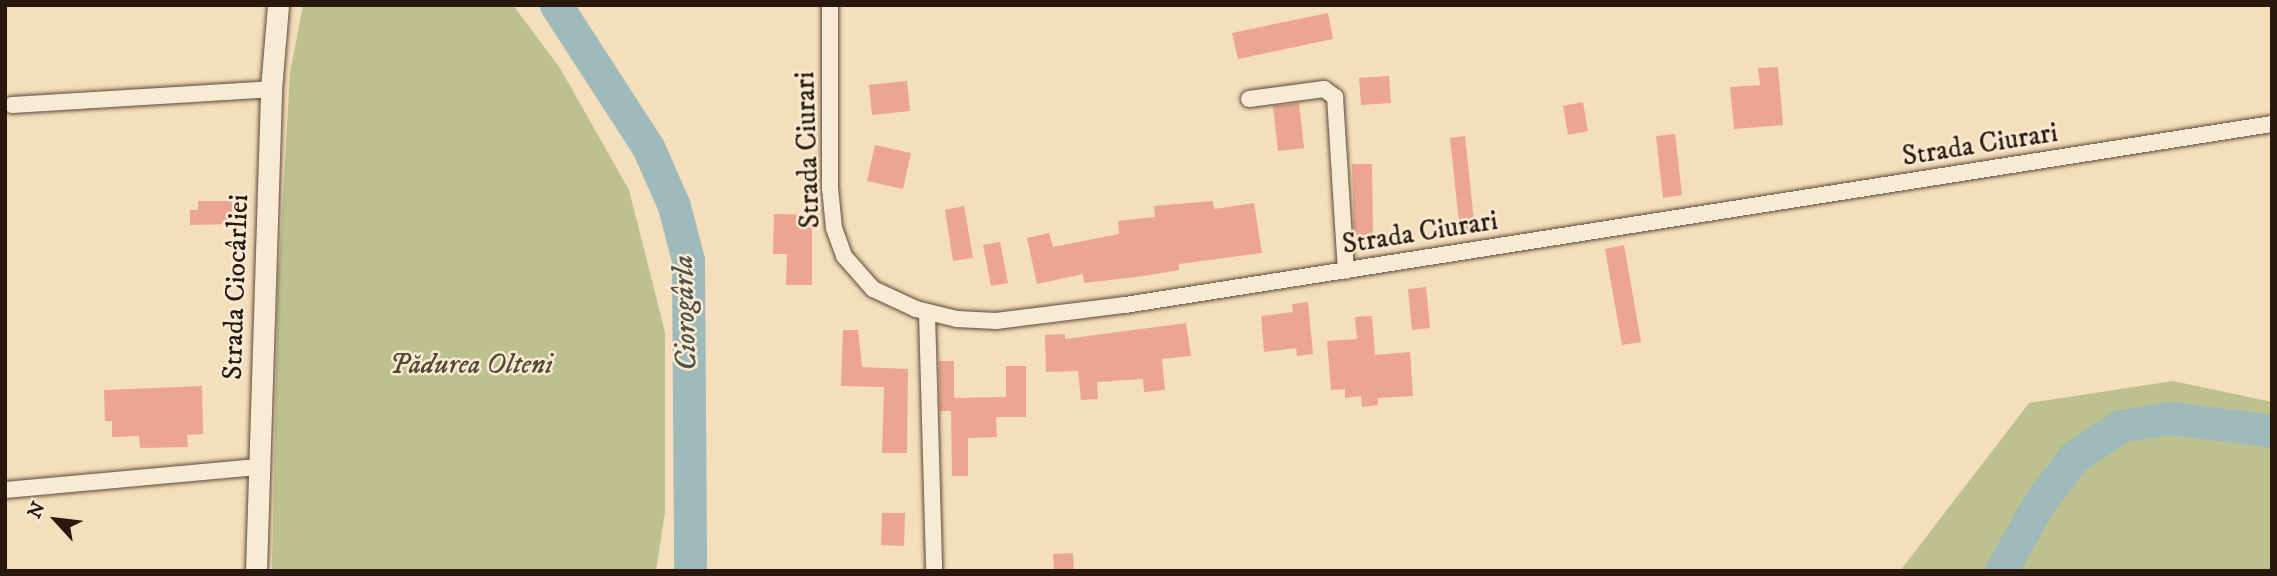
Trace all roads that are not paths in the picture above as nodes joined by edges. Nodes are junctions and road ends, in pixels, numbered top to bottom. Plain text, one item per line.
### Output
1 (278, 5) edge
2 (830, 5) edge
3 (271, 89) junction
4 (1249, 99) dead end
5 (12, 104) dead end
6 (2272, 124) edge
7 (1346, 271) junction
8 (928, 313) junction
9 (258, 467) junction
10 (5, 490) edge
11 (256, 571) edge
12 (934, 571) edge

1 - 3 street, Strada Ciocârliei
2 - 8 street, Strada Ciurari
3 - 5 street
3 - 9 street, Strada Ciocârliei
4 - 7 street
6 - 7 street, Strada Ciurari
7 - 8 street, Strada Ciurari
8 - 12 street
9 - 10 street
9 - 11 street, Strada Ciocârliei

